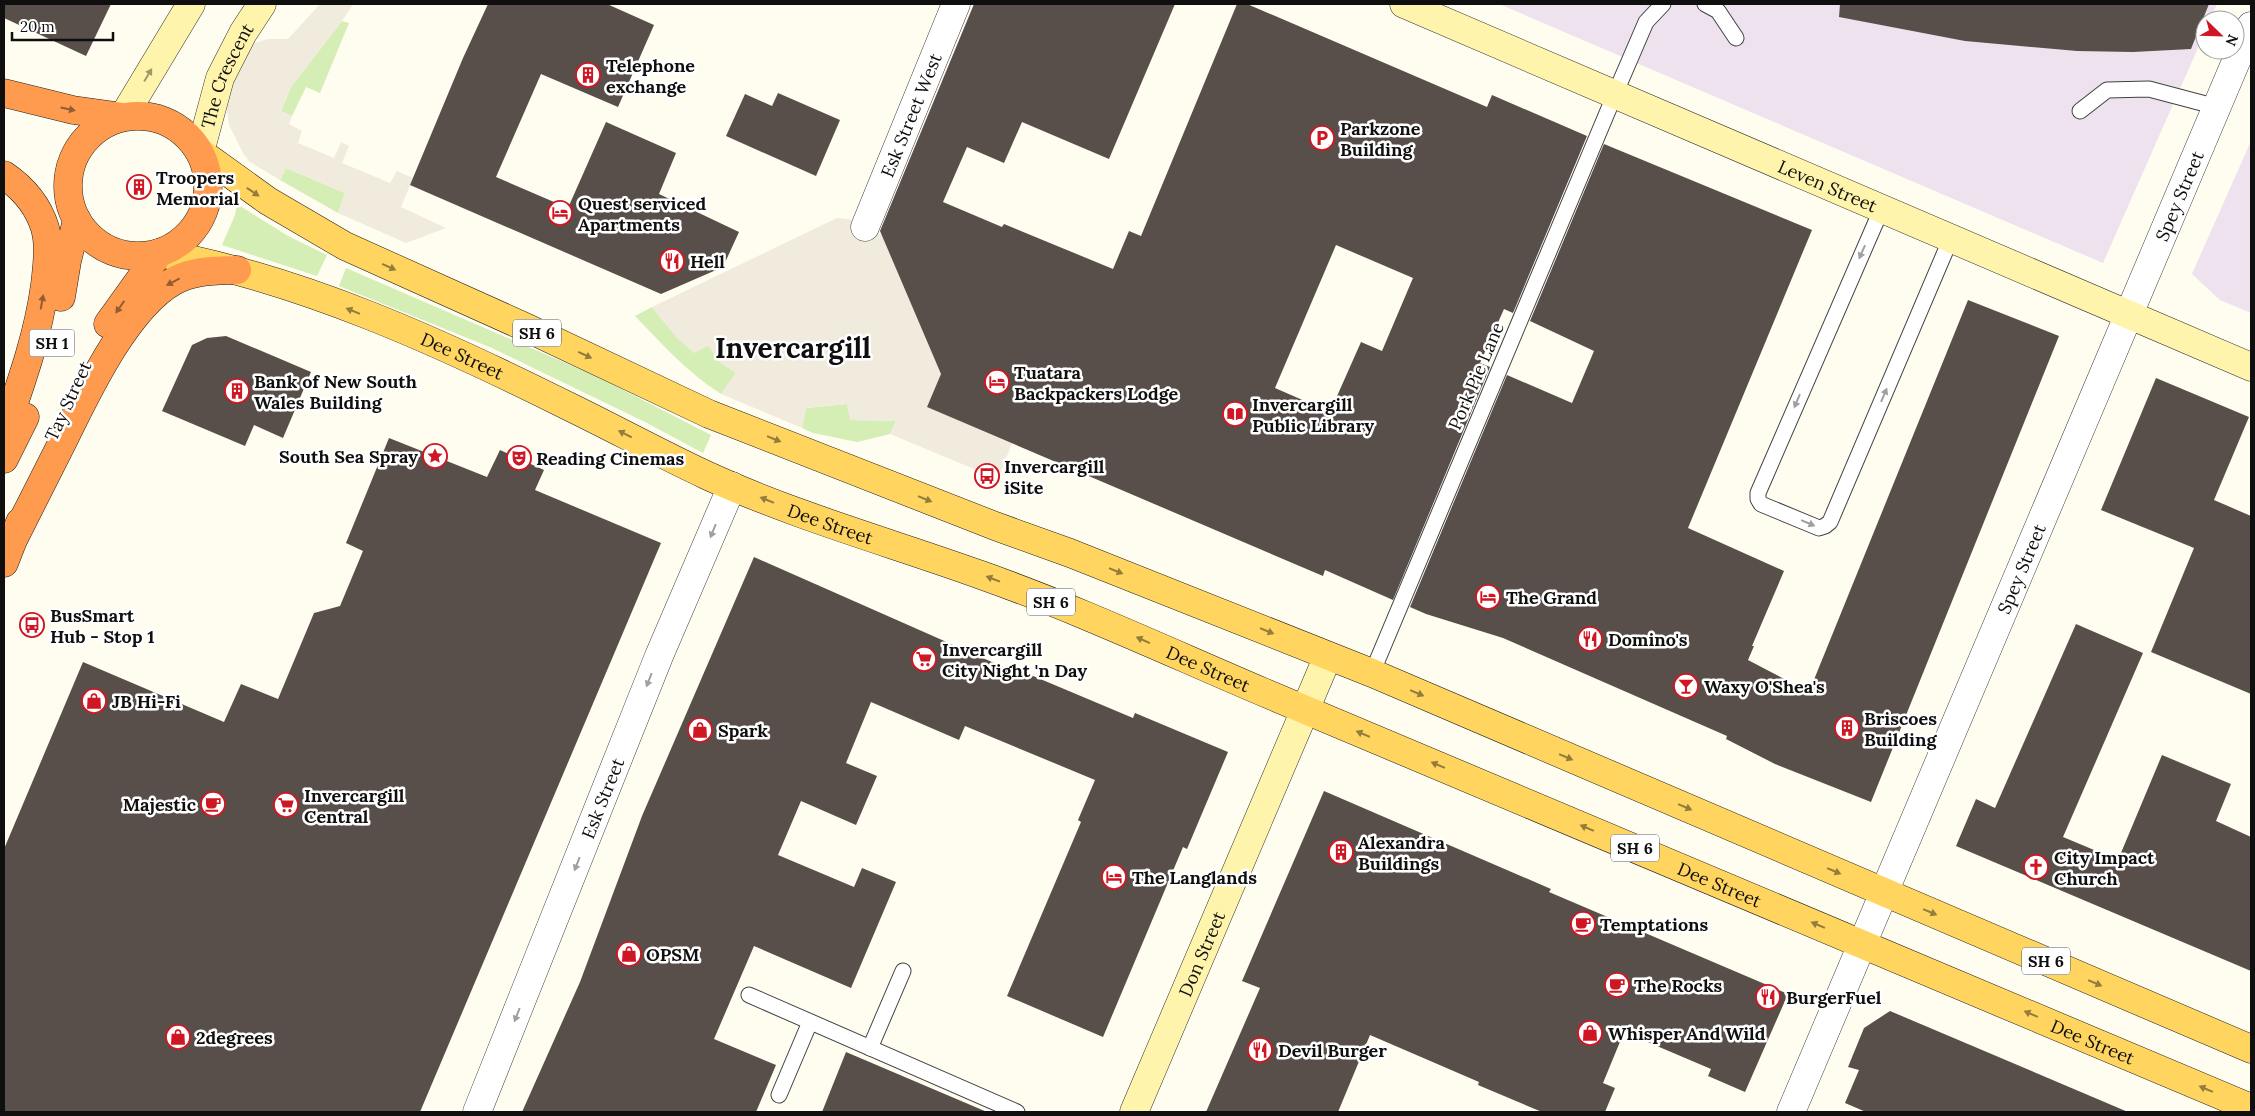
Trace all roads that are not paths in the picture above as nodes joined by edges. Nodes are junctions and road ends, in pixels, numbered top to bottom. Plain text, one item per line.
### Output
1 (191, 4) edge
2 (262, 4) edge
3 (956, 4) edge
4 (1404, 4) edge
5 (1663, 4) edge
6 (1705, 4) edge
7 (2251, 26) edge
8 (1736, 38) dead end
9 (4, 93) edge
10 (1614, 94) junction
11 (2217, 107) junction
12 (2080, 110) dead end
13 (123, 117) junction
14 (200, 152) junction
15 (4, 173) edge
16 (1882, 208) junction
17 (77, 220) junction
18 (865, 227) dead end
19 (1951, 238) junction
20 (159, 254) junction
21 (237, 270) junction
22 (2129, 314) junction
23 (2251, 367) edge
24 (4, 432) edge
25 (4, 459) edge
26 (732, 486) junction
27 (14, 538) junction
28 (4, 563) edge
29 (1328, 656) junction
30 (1372, 674) junction
31 (1306, 710) junction
32 (1885, 893) junction
33 (1863, 944) junction
34 (903, 972) dead end
35 (749, 995) dead end
36 (810, 1022) junction
37 (870, 1048) junction
38 (2251, 1049) edge
39 (779, 1095) dead end
40 (2251, 1108) edge
41 (477, 1112) edge
42 (1017, 1112) edge
43 (1134, 1112) edge
44 (1791, 1112) edge

13 -> 1 street
2 - 14 street, The Crescent
3 - 18 street, Esk Street West
4 - 10 street, Leven Street
5 - 10 lane, Pork Pie Lane
6 - 8 lane
7 - 11 street, Spey Street
9 -> 13 highway, SH 1
10 - 16 street, Leven Street
10 - 30 lane, Pork Pie Lane
11 - 12 lane
11 - 22 street, Spey Street
13 - 14 highway, SH 1
13 - 17 highway, SH 1
14 - 20 highway, SH 1
14 -> 29 main road, SH 6
15 - 17 highway, SH 1
24 -> 15 highway
16 - 19 street, Leven Street
16 -> 19 lane
17 - 20 highway, SH 1
17 - 25 highway, Tay Street / SH 1
19 - 22 street, Leven Street
20 - 21 main road, Dee Street / SH 6
20 -> 27 highway, Tay Street / SH 1
26 -> 21 main road, Dee Street / SH 6
21 -> 27 highway
22 - 23 street, Leven Street
22 - 32 street, Spey Street
31 -> 26 main road, Dee Street / SH 6
26 -> 41 street, Esk Street
27 - 28 highway, Tay Street / SH 1
29 - 30 main road, SH 6
29 - 31 street, Don Street
30 -> 32 main road, SH 6
33 -> 31 main road, Dee Street / SH 6
31 - 43 street, Don Street
32 - 33 street, Spey Street
32 -> 38 main road, SH 6
40 -> 33 main road, Dee Street / SH 6
33 - 44 street, Spey Street
34 - 37 lane
35 - 36 lane
36 - 37 lane
36 - 39 lane
37 - 42 lane

